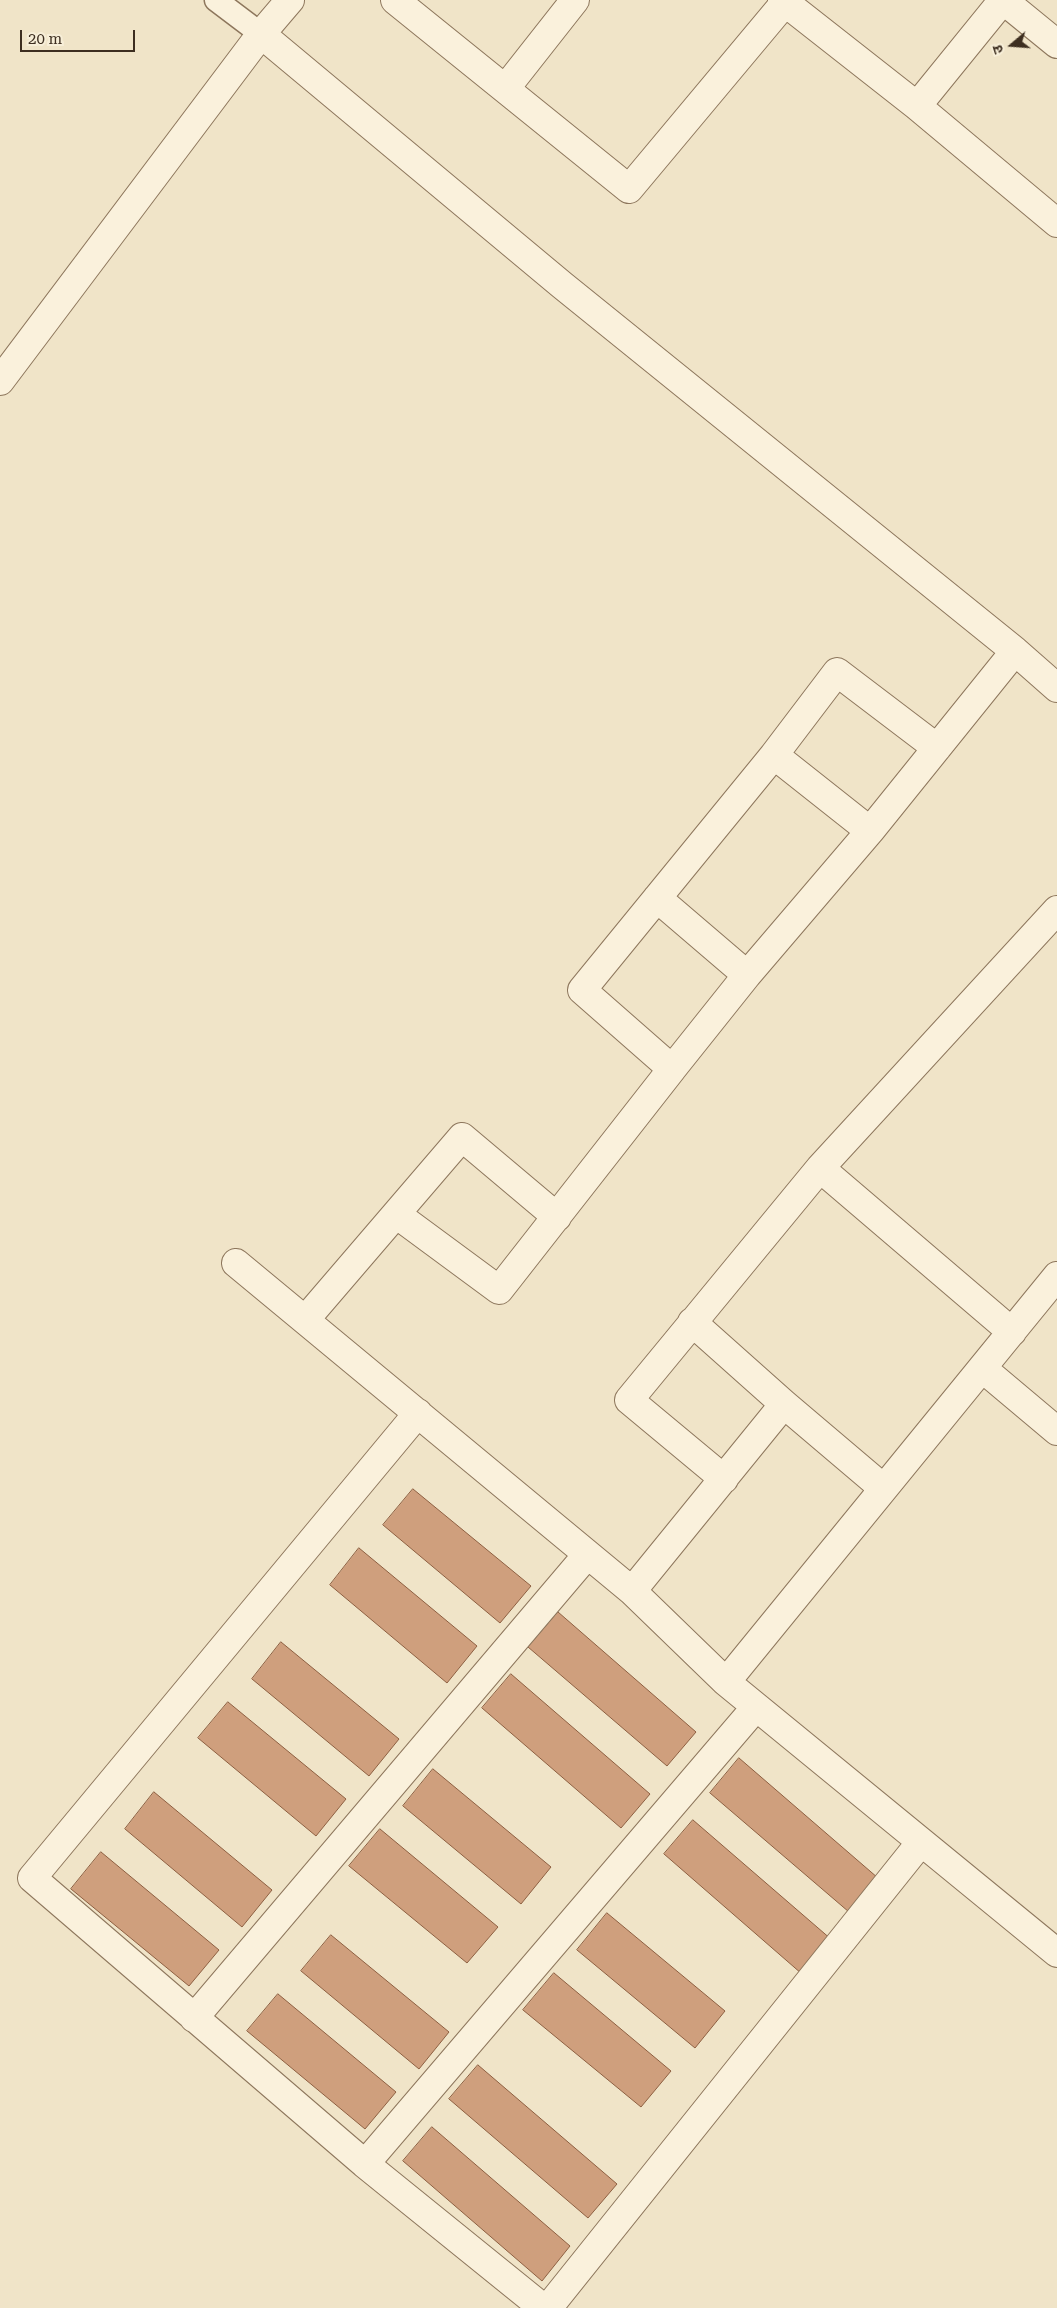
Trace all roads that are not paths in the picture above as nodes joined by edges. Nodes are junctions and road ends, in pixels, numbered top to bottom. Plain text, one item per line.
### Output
1 (216, 0) edge
2 (290, 0) edge
3 (394, 0) edge
4 (575, 0) edge
5 (1003, 0) edge
6 (785, 1) edge
7 (261, 34) junction
8 (1057, 44) edge
9 (505, 89) junction
10 (917, 106) junction
11 (1057, 223) edge
12 (0, 381) edge
13 (1015, 651) junction
14 (1057, 688) edge
15 (937, 748) junction
16 (774, 755) junction
17 (870, 831) junction
18 (657, 898) junction
19 (1057, 910) edge
20 (747, 975) junction
21 (672, 1070) junction
22 (820, 1168) junction
23 (396, 1214) junction
24 (557, 1217) junction
25 (236, 1263) dead end
26 (1057, 1276) edge
27 (305, 1320) junction
28 (692, 1322) junction
29 (1012, 1332) junction
30 (982, 1368) junction
31 (784, 1404) junction
32 (418, 1413) junction
33 (1057, 1431) edge
34 (724, 1478) junction
35 (883, 1488) junction
36 (587, 1555) junction
37 (632, 1592) junction
38 (726, 1682) junction
39 (756, 1707) junction
40 (921, 1842) junction
41 (1057, 1953) edge
42 (194, 2018) junction
43 (365, 2164) junction
44 (543, 2308) edge
45 (548, 2308) edge

1 - 7 lane
2 - 7 street
3 - 9 street
4 - 9 street
5 - 8 street
5 - 10 street
6 - 9 street
6 - 10 street
7 - 12 street
7 - 13 street
10 - 11 street
13 - 14 street
13 - 15 street
15 - 16 street
15 - 17 street
16 - 17 street
16 - 18 street
17 - 20 street
18 - 20 street
18 - 21 street
19 - 22 street
20 - 21 street
21 - 24 street
22 - 28 street
22 - 29 street
23 - 24 street
23 - 24 street
23 - 27 street
25 - 27 street
26 - 29 street
27 - 32 street
28 - 31 street
28 - 34 street
29 - 30 street
30 - 33 street
30 - 35 street
31 - 34 street
31 - 35 street
32 - 36 street
32 - 42 street
34 - 37 street
35 - 38 street
36 - 37 street
36 - 42 street
37 - 38 street
38 - 39 street
39 - 40 street
39 - 43 street
40 - 41 street
40 - 45 street
42 - 43 street
43 - 44 street

